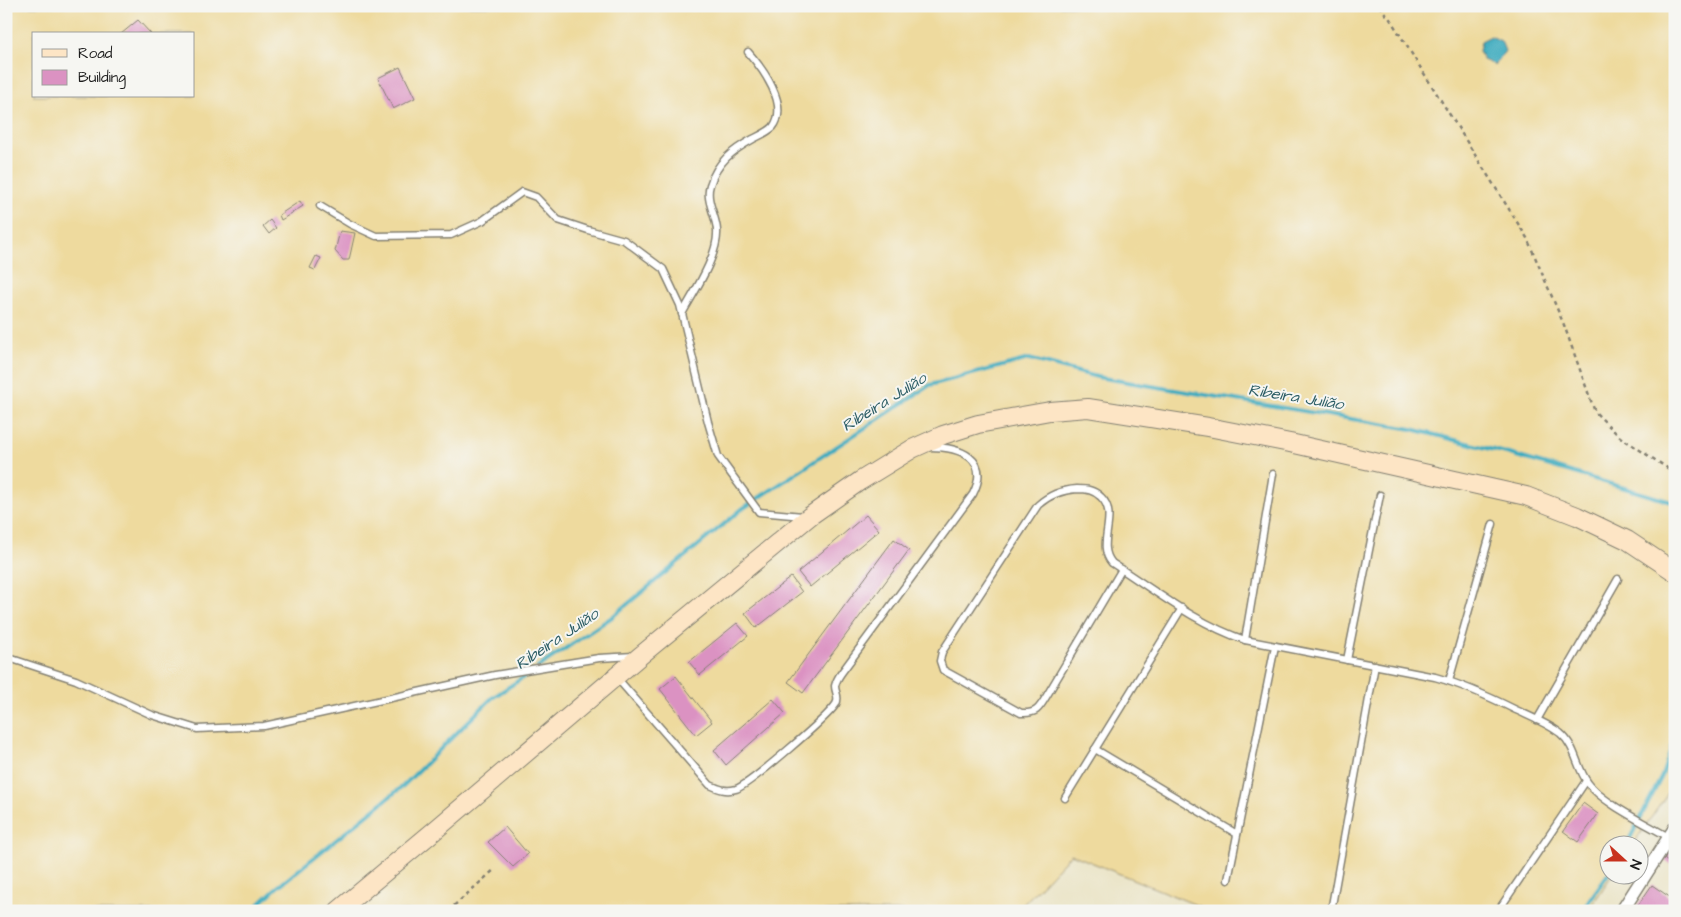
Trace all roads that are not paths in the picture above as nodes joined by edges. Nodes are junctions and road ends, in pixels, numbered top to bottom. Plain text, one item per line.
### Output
1 (748, 52) dead end
2 (320, 206) dead end
3 (682, 314) junction
4 (912, 449) junction
5 (1273, 474) dead end
6 (1380, 495) dead end
7 (810, 516) junction
8 (1493, 524) dead end
9 (1122, 569) junction
10 (1675, 572) edge
11 (1618, 579) dead end
12 (1182, 608) junction
13 (1245, 640) junction
14 (1275, 646) junction
15 (6, 656) edge
16 (640, 656) junction
17 (1347, 660) junction
18 (1375, 665) junction
19 (616, 677) junction
20 (1449, 681) junction
21 (1536, 720) junction
22 (1095, 749) junction
23 (1586, 781) junction
24 (1065, 798) dead end
25 (1237, 834) junction
26 (1673, 836) edge
27 (1228, 880) dead end
28 (338, 911) edge
29 (1331, 911) edge
30 (1498, 911) edge
31 (1622, 911) edge

1 - 3 lane
2 - 3 lane
3 - 7 lane
4 - 7 main road
4 - 10 main road
4 - 19 lane
5 - 13 lane
6 - 17 lane
7 - 16 main road
8 - 20 lane
9 - 9 lane
9 - 12 lane
11 - 21 lane
12 - 13 lane
12 - 22 lane
13 - 14 lane
14 - 17 lane
14 - 25 lane
15 - 16 lane
16 - 19 main road
17 - 18 lane
18 - 20 lane
18 - 29 lane
19 - 28 main road
20 - 21 lane
21 - 23 lane
22 - 24 lane
22 - 25 lane
23 - 26 lane
23 - 30 lane
25 - 27 lane
26 - 31 street

